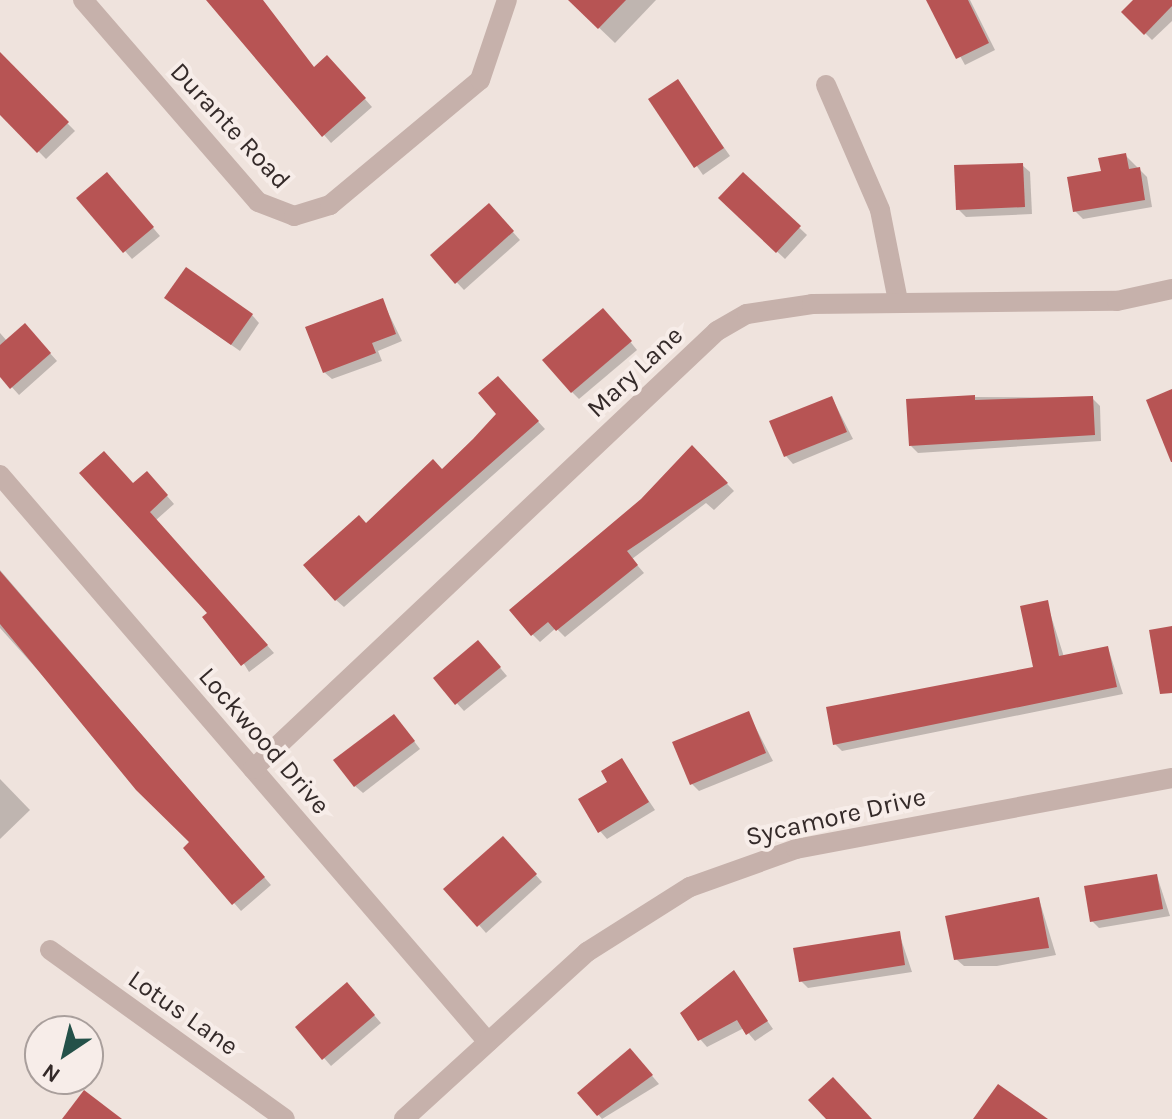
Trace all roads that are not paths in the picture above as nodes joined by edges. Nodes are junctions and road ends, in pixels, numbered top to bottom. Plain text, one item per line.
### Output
1 (83, 0) edge
2 (507, 0) edge
3 (826, 85) dead end
4 (1172, 289) edge
5 (898, 301) junction
6 (0, 475) edge
7 (253, 769) junction
8 (1172, 778) edge
9 (50, 950) dead end
10 (488, 1042) junction
11 (285, 1119) edge
12 (404, 1119) edge

1 - 2 street, Durante Road
3 - 5 street
4 - 5 street, Mary Lane
5 - 7 street, Mary Lane
6 - 7 street, Lockwood Drive
7 - 10 street, Lockwood Drive
8 - 10 street, Sycamore Drive
9 - 11 street, Lotus Lane
10 - 12 street, Sycamore Drive

